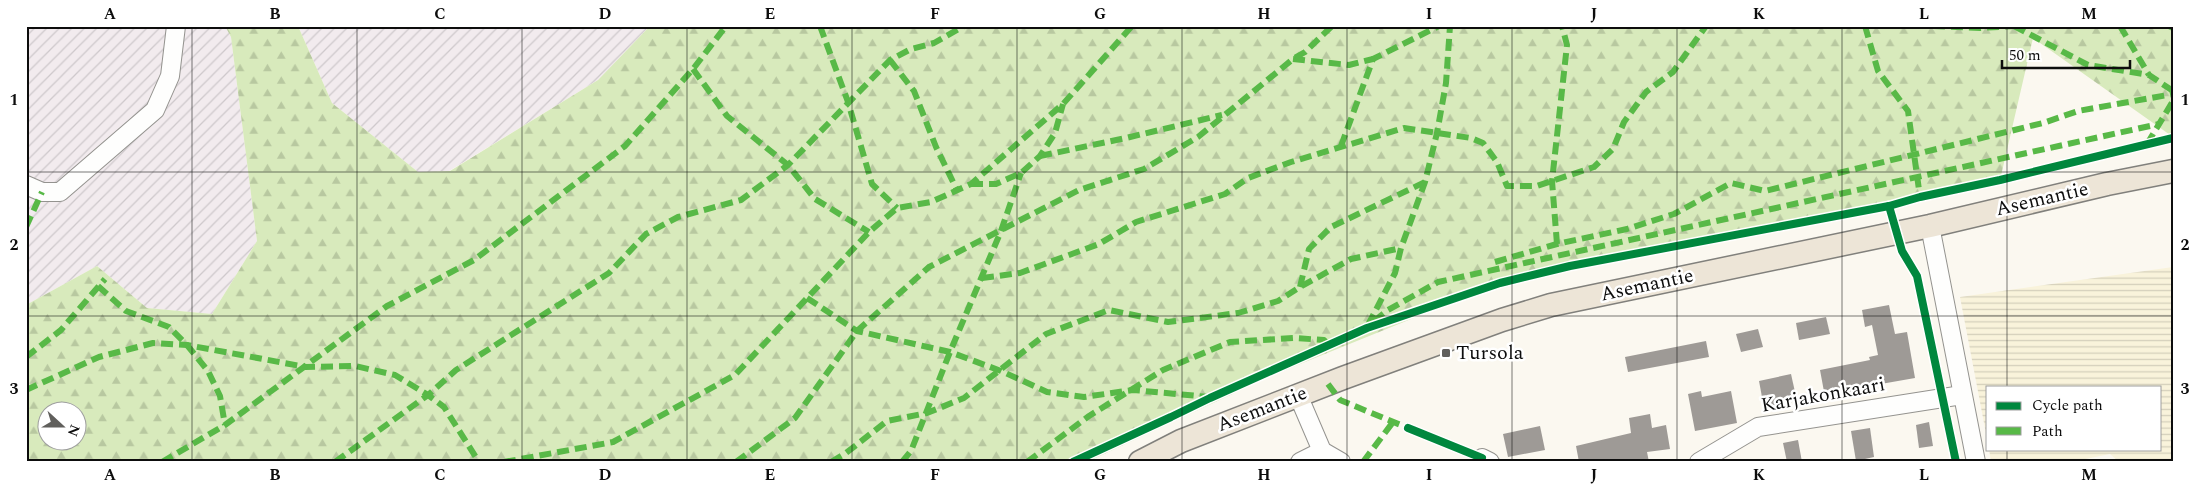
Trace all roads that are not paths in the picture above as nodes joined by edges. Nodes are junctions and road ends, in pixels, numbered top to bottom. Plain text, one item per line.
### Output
1 (176, 26) edge
2 (2173, 171) edge
3 (26, 185) edge
4 (1930, 226) junction
5 (1298, 395) junction
6 (1962, 395) junction
7 (1322, 451) junction
8 (1149, 460) edge
9 (1300, 462) edge
10 (1341, 462) edge
11 (1699, 462) edge
12 (1976, 462) edge

1 - 3 street
2 - 4 main road, Asemantie
4 - 5 main road, Asemantie
4 - 6 street
5 - 7 street
5 - 8 main road, Asemantie
6 - 11 street, Karjakonkaari
6 - 12 street
7 - 9 street
7 - 10 street

